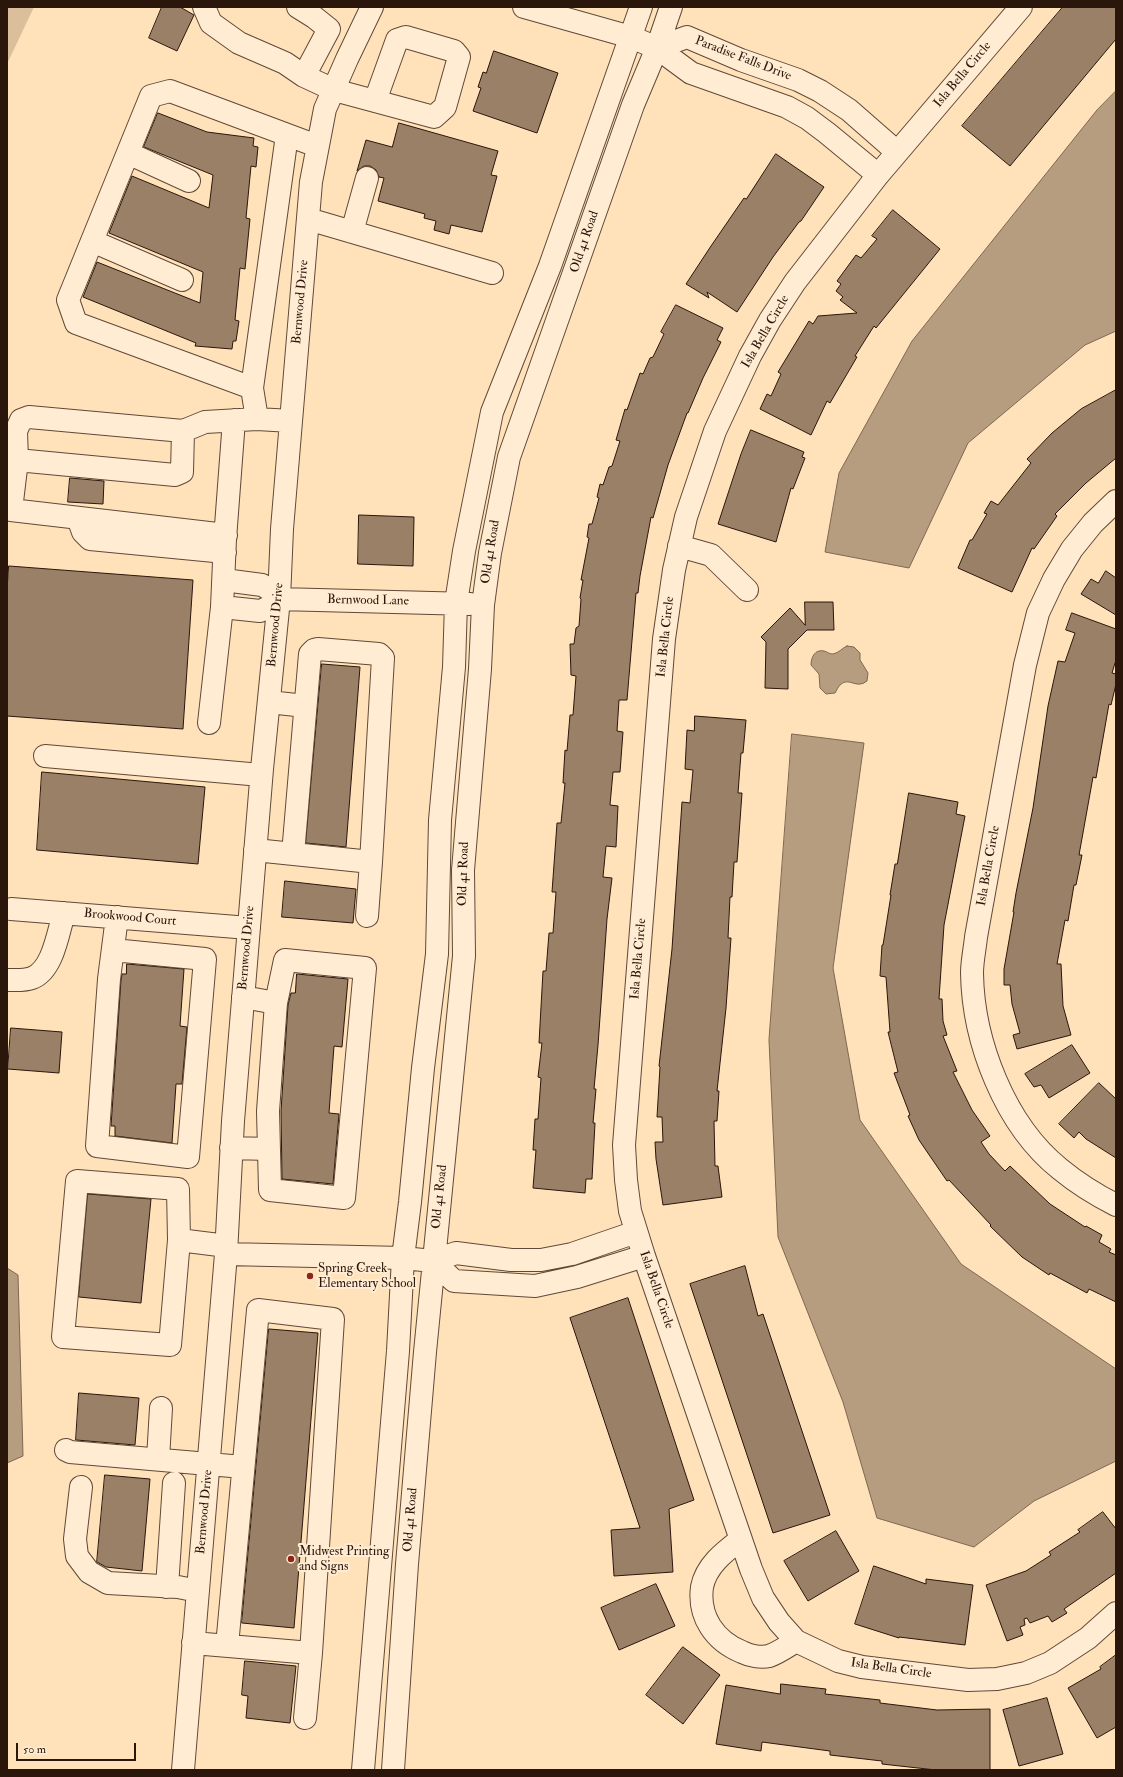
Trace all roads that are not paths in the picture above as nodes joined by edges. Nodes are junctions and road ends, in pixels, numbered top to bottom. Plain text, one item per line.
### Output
1 (204, 7) edge
2 (298, 7) edge
3 (372, 7) edge
4 (524, 7) edge
5 (641, 7) edge
6 (671, 7) edge
7 (1021, 7) edge
8 (631, 37) junction
9 (657, 48) junction
10 (304, 76) junction
11 (798, 80) junction
12 (334, 90) junction
13 (375, 101) dead end
14 (787, 107) junction
15 (287, 135) junction
16 (317, 146) junction
17 (898, 152) junction
18 (128, 153) junction
19 (878, 175) junction
20 (367, 178) dead end
21 (189, 181) dead end
22 (308, 219) junction
23 (352, 232) junction
24 (92, 242) junction
25 (492, 273) dead end
26 (182, 280) dead end
27 (252, 388) junction
28 (257, 419) junction
29 (234, 420) junction
30 (291, 421) junction
31 (183, 431) junction
32 (17, 460) junction
33 (1116, 501) edge
34 (225, 543) junction
35 (679, 546) junction
36 (224, 580) junction
37 (747, 590) dead end
38 (279, 599) junction
39 (456, 603) junction
40 (483, 605) junction
41 (222, 607) junction
42 (269, 702) junction
43 (305, 706) junction
44 (209, 723) dead end
45 (45, 756) dead end
46 (261, 775) junction
47 (255, 850) junction
48 (293, 854) junction
49 (371, 862) junction
50 (8, 907) edge
51 (64, 913) junction
52 (367, 916) dead end
53 (117, 917) junction
54 (248, 928) junction
55 (113, 950) junction
56 (7, 980) edge
57 (243, 997) junction
58 (276, 1003) junction
59 (231, 1148) junction
60 (269, 1149) junction
61 (1116, 1205) edge
62 (636, 1232) junction
63 (179, 1240) junction
64 (227, 1250) junction
65 (572, 1254) junction
66 (644, 1256) junction
67 (403, 1258) junction
68 (433, 1261) junction
69 (577, 1277) junction
70 (161, 1408) dead end
71 (66, 1450) dead end
72 (158, 1459) junction
73 (209, 1463) junction
74 (243, 1467) junction
75 (174, 1483) dead end
76 (81, 1487) dead end
77 (740, 1540) junction
78 (167, 1586) junction
79 (198, 1591) junction
80 (1116, 1613) edge
81 (796, 1641) junction
82 (194, 1643) junction
83 (227, 1646) junction
84 (311, 1653) junction
85 (305, 1718) dead end
86 (183, 1770) edge
87 (363, 1770) edge
88 (393, 1770) edge

1 - 10 street
2 - 10 street
3 - 12 street, Bernwood Drive
4 - 8 street
5 - 8 street, Old 41 Road
6 - 9 street, Old 41 Road
7 - 17 street, Isla Bella Circle
8 - 9 street
8 - 39 street, Old 41 Road
9 - 11 street, Paradise Falls Drive
9 - 14 street
9 - 40 street, Old 41 Road
10 - 12 street
11 - 14 street
11 - 17 street, Paradise Falls Drive
12 - 13 street
12 - 16 street, Bernwood Drive
14 - 19 street
15 - 16 street
15 - 18 street
15 - 27 street
16 - 22 street, Bernwood Drive
17 - 19 street, Isla Bella Circle
18 - 21 street
18 - 24 street
19 - 35 street, Isla Bella Circle
20 - 23 street
22 - 23 street
22 - 30 street, Bernwood Drive
23 - 25 street
24 - 26 street
24 - 27 street
27 - 28 street
28 - 29 street
28 - 30 street
29 - 31 street
29 - 34 street
30 - 38 street, Bernwood Drive
31 - 32 street
31 - 32 street
32 - 34 street
33 - 61 street, Isla Bella Circle
34 - 36 street
35 - 37 street
35 - 62 street, Isla Bella Circle
36 - 38 street
36 - 41 street
38 - 39 street, Bernwood Lane
38 - 41 street
38 - 42 street, Bernwood Drive
39 - 40 street, Bernwood Lane
39 - 67 street, Old 41 Road
40 - 68 street, Old 41 Road
41 - 44 street
42 - 43 street
42 - 46 street, Bernwood Drive
43 - 48 street
43 - 49 street
45 - 46 street
46 - 47 street, Bernwood Drive
47 - 48 street
47 - 54 street, Bernwood Drive
48 - 49 street
49 - 52 street
50 - 51 street, Brookwood Court
51 - 53 street, Brookwood Court
51 - 56 street
53 - 54 street, Brookwood Court
53 - 55 street
54 - 57 street, Bernwood Drive
55 - 55 street
57 - 58 street
57 - 59 street, Bernwood Drive
58 - 60 street
58 - 60 street
59 - 60 street
59 - 64 street, Bernwood Drive
62 - 65 street
62 - 66 street, Isla Bella Circle
63 - 63 street
63 - 64 street
64 - 67 street
64 - 73 street, Bernwood Drive
65 - 68 street
65 - 69 street
66 - 69 street
66 - 77 street, Isla Bella Circle
67 - 68 street
67 - 87 street, Old 41 Road
68 - 69 street
68 - 88 street, Old 41 Road
70 - 72 street
71 - 72 street
72 - 73 street
73 - 74 street
73 - 79 street, Bernwood Drive
74 - 83 street
74 - 84 street
75 - 78 street
76 - 78 street
77 - 81 street, Isla Bella Circle
77 - 81 street
78 - 79 street
79 - 82 street, Bernwood Drive
80 - 81 street, Isla Bella Circle
82 - 83 street
82 - 86 street, Bernwood Drive
83 - 84 street
84 - 85 street

